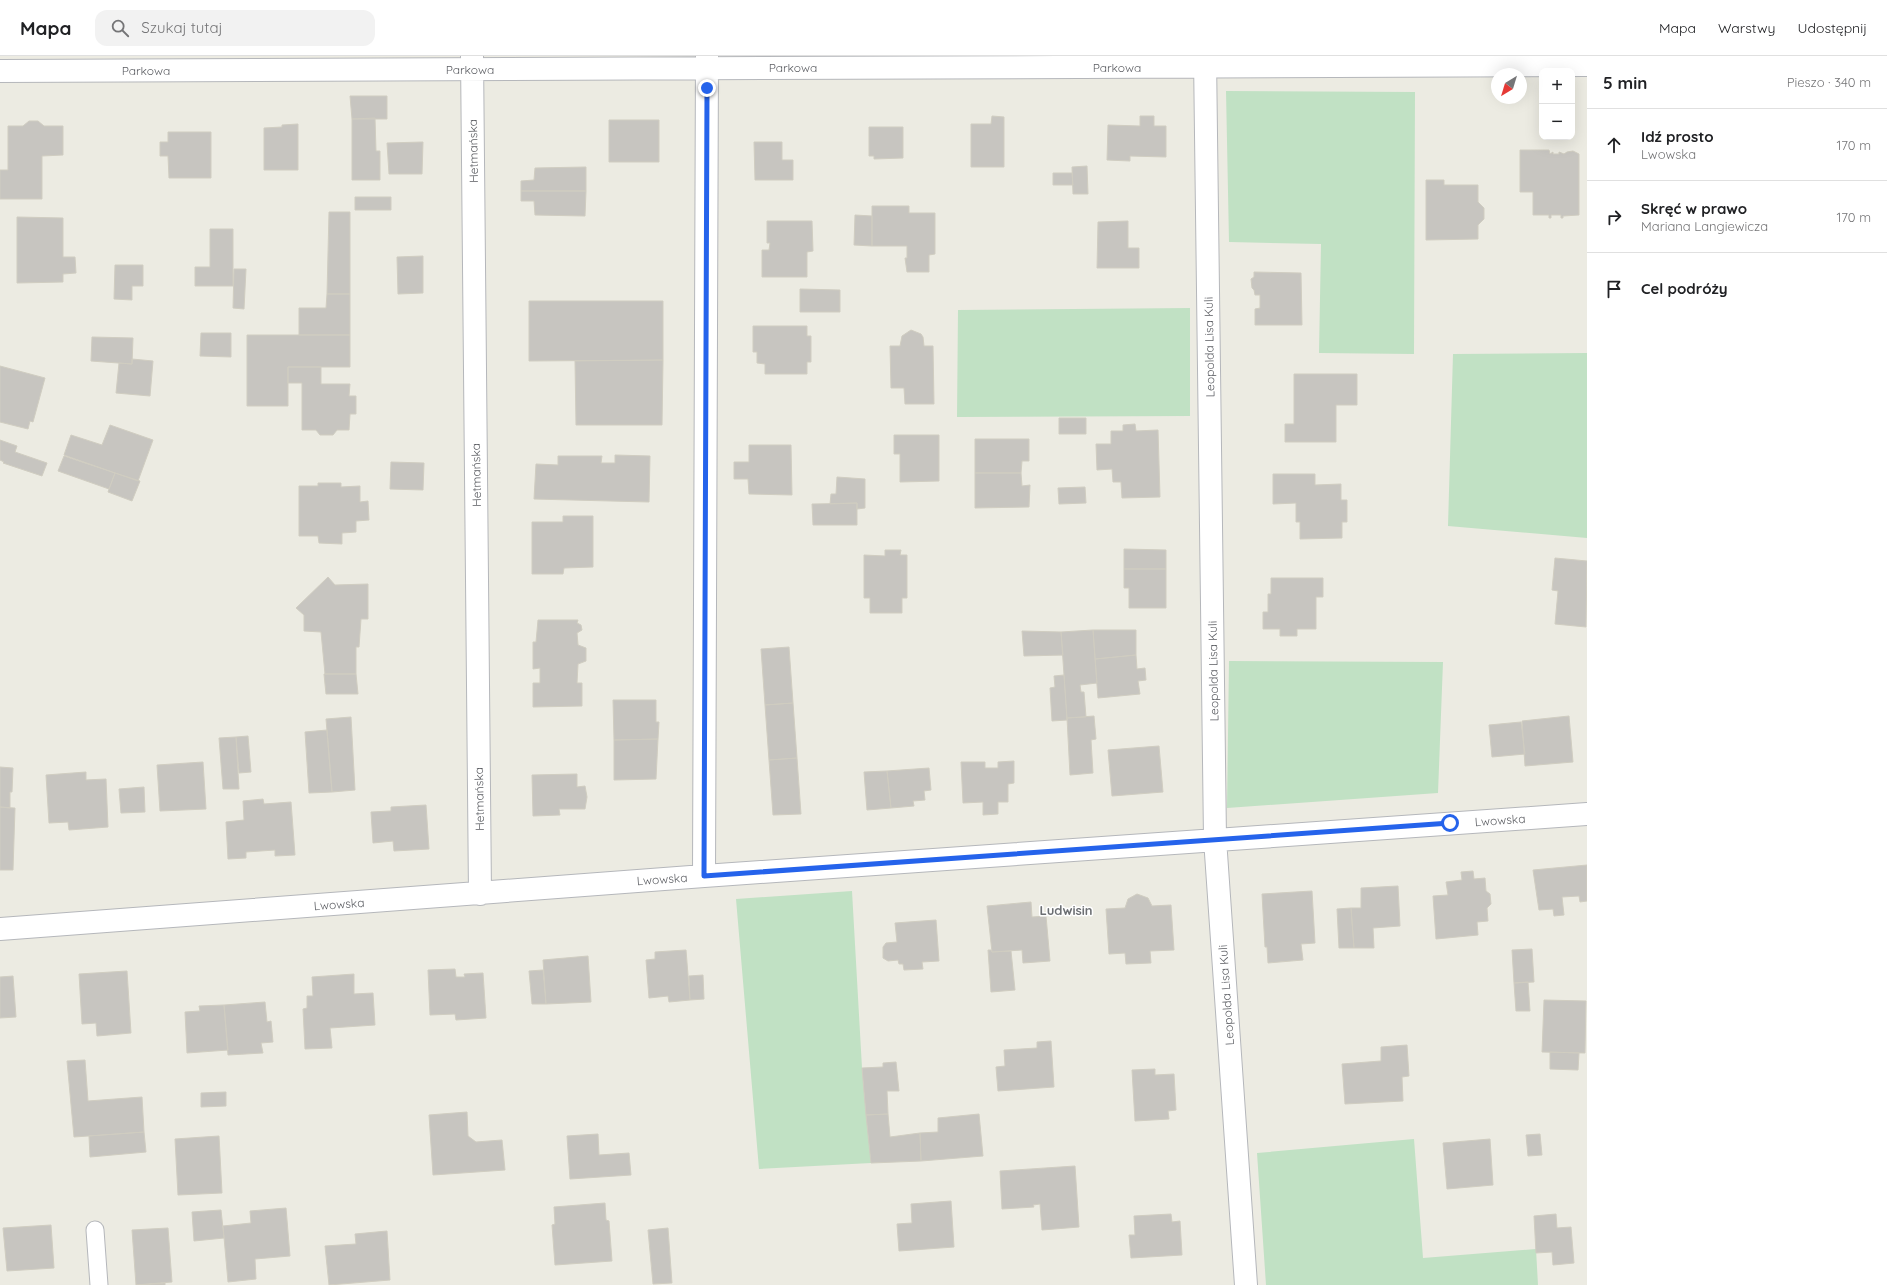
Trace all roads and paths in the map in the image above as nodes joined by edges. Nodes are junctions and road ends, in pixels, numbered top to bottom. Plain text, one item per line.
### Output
1 (1205, 61) edge
2 (707, 62) edge
3 (472, 63) edge
4 (1587, 65) edge
5 (0, 71) edge
6 (1587, 814) edge
7 (1215, 839) junction
8 (704, 876) junction
9 (480, 894) junction
10 (0, 929) edge
11 (95, 1230) dead end
12 (99, 1285) edge
13 (1246, 1285) edge

1 - 2 street, Parkowa
1 - 4 street, Parkowa
1 - 7 street, Leopolda Lisa Kuli
2 - 3 street, Parkowa
2 - 8 street
3 - 5 street, Parkowa
3 - 9 street, Hetmańska
6 - 7 street, Lwowska
7 - 8 street, Lwowska
7 - 13 street, Leopolda Lisa Kuli
8 - 9 street, Lwowska
9 - 10 street, Lwowska
11 - 12 lane

